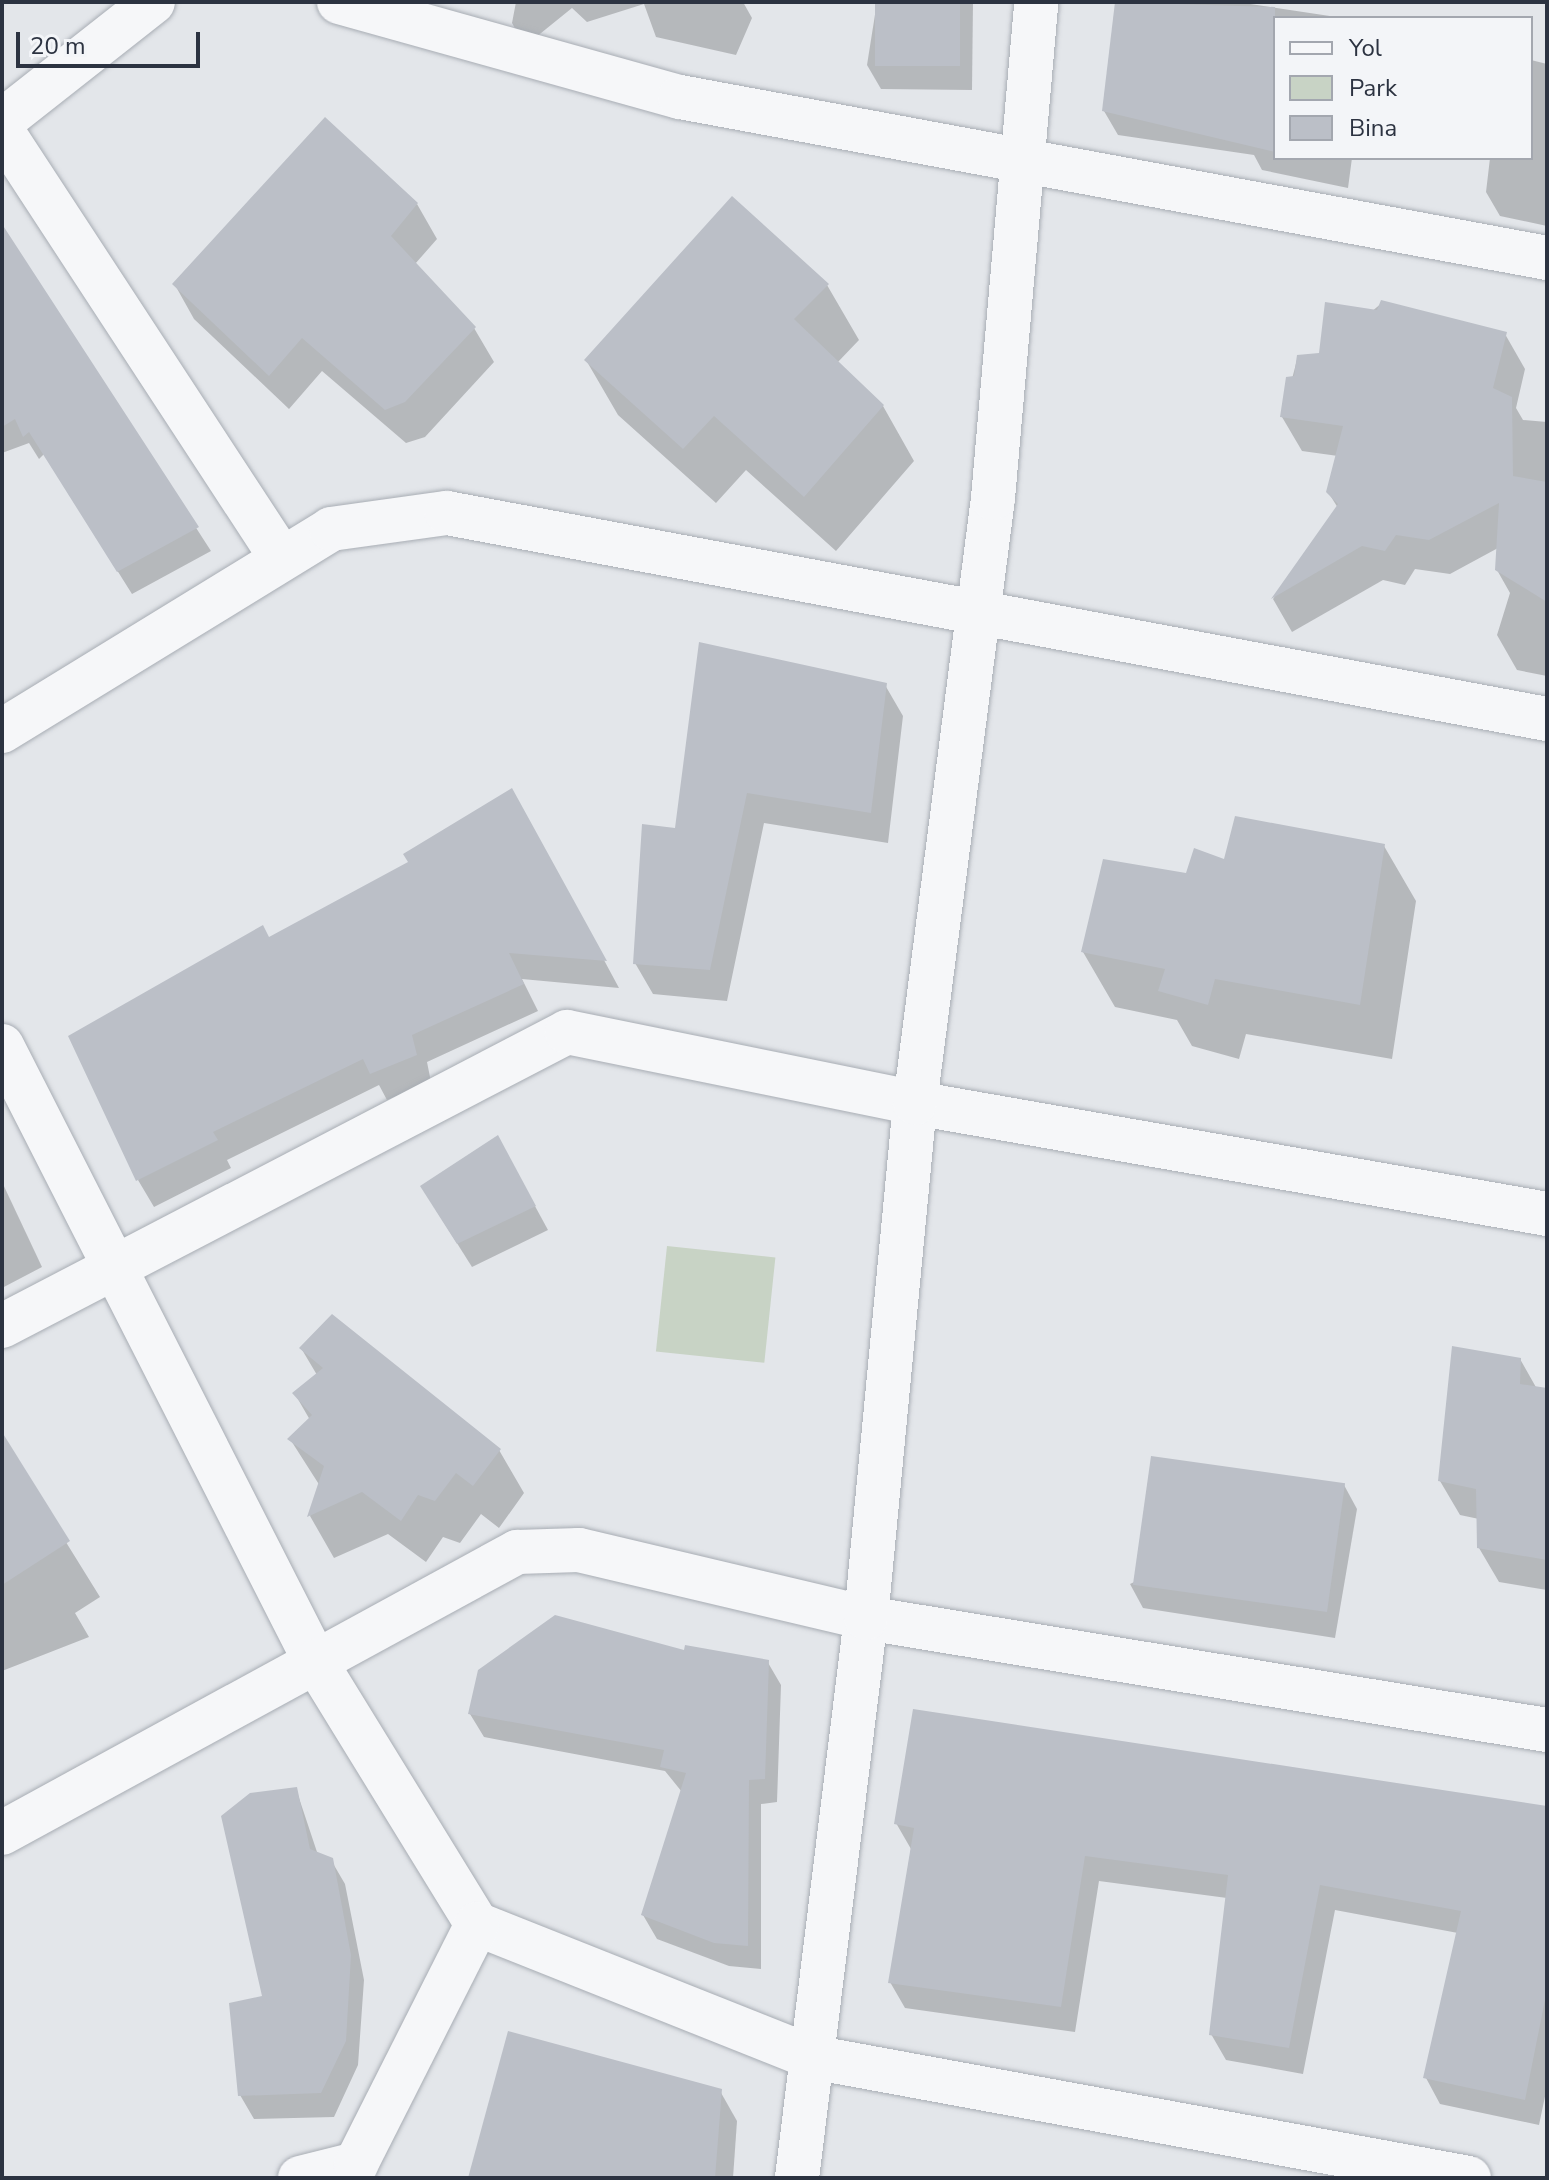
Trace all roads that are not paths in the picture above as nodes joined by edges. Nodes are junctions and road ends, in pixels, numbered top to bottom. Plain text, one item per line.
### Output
1 (153, 2) edge
2 (339, 2) edge
3 (1036, 2) edge
4 (2, 121) edge
5 (2, 131) edge
6 (1022, 159) junction
7 (1547, 258) edge
8 (282, 559) junction
9 (979, 615) junction
10 (1547, 719) edge
11 (2, 731) edge
12 (2, 1046) edge
13 (915, 1103) junction
14 (1547, 1214) edge
15 (117, 1266) junction
16 (2, 1326) edge
17 (866, 1618) junction
18 (315, 1661) junction
19 (1547, 1730) edge
20 (2, 1833) edge
21 (477, 1924) junction
22 (812, 2057) junction
23 (300, 2178) edge
24 (797, 2178) edge
25 (1469, 2178) edge

1 - 4 street
2 - 6 street
3 - 6 street
5 - 8 street
6 - 7 street
6 - 9 street
8 - 9 street
8 - 11 street
9 - 10 street
9 - 13 street
12 - 15 street
13 - 14 street
13 - 15 street
13 - 17 street
15 - 16 street
15 - 18 street
17 - 18 street
17 - 19 street
17 - 22 street
18 - 20 street
18 - 21 street
21 - 22 street
21 - 23 street
22 - 24 street
22 - 25 street

